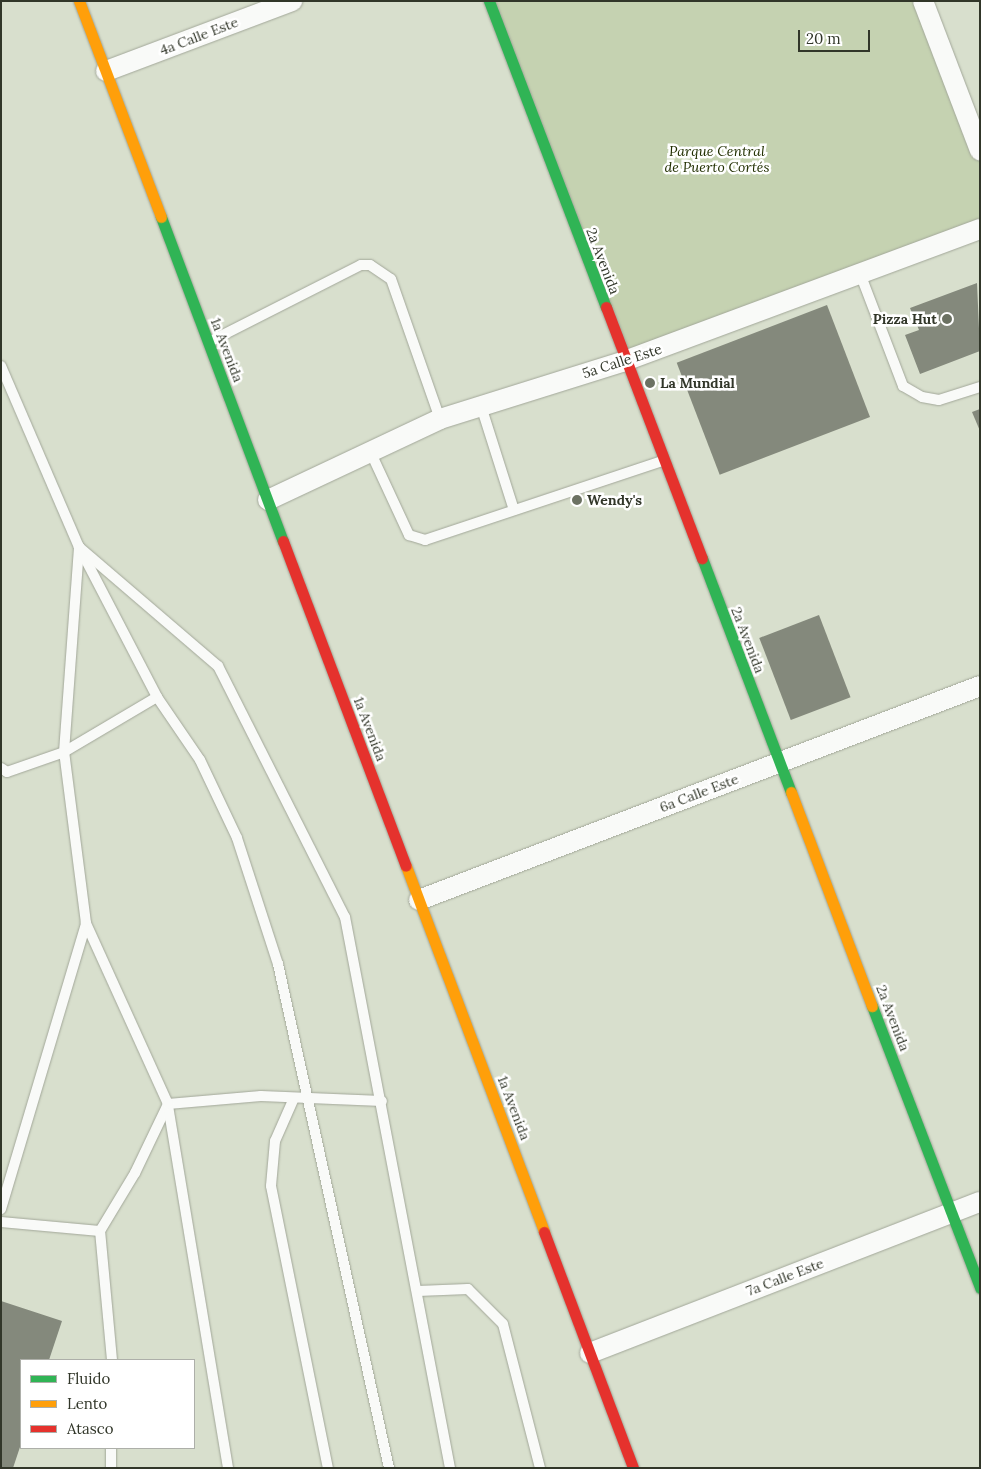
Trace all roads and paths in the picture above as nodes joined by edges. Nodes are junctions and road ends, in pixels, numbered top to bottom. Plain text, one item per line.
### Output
1 (79, 1) edge
2 (292, 1) edge
3 (489, 1) edge
4 (924, 1) edge
5 (106, 72) junction
6 (980, 150) edge
7 (980, 229) edge
8 (861, 276) junction
9 (208, 343) junction
10 (625, 361) junction
11 (1, 366) edge
12 (980, 387) edge
13 (481, 406) junction
14 (440, 419) junction
15 (370, 451) junction
16 (662, 461) junction
17 (268, 500) junction
18 (514, 510) junction
19 (79, 547) junction
20 (980, 686) edge
21 (157, 698) junction
22 (64, 752) junction
23 (780, 762) junction
24 (1, 768) edge
25 (419, 900) junction
26 (86, 923) junction
27 (294, 1098) junction
28 (308, 1099) junction
29 (382, 1102) junction
30 (168, 1104) junction
31 (980, 1202) edge
32 (1, 1209) edge
33 (951, 1213) junction
34 (1, 1222) edge
35 (100, 1231) junction
36 (980, 1288) edge
37 (418, 1291) junction
38 (590, 1353) junction
39 (112, 1359) edge
40 (111, 1449) edge
41 (111, 1468) edge
42 (228, 1468) edge
43 (328, 1468) edge
44 (389, 1468) edge
45 (450, 1468) edge
46 (540, 1468) edge
47 (633, 1468) edge

1 - 5 street, 1a Avenida
2 - 5 street, 4a Calle Este
3 - 10 street, 2a Avenida
4 - 6 street
5 - 9 street, 1a Avenida
7 - 8 street, 5a Calle Este
8 - 10 street, 5a Calle Este
8 - 12 lane
9 - 14 lane
9 - 17 street, 1a Avenida
10 - 13 street, 5a Calle Este
10 - 16 street, 2a Avenida
11 - 19 lane
13 - 14 street, 5a Calle Este
13 - 18 lane
14 - 15 street, 5a Calle Este
15 - 17 street, 5a Calle Este
15 - 18 lane
16 - 18 lane
16 - 23 street, 2a Avenida
17 - 25 street, 1a Avenida
19 - 21 lane
19 - 22 lane
19 - 29 lane
20 - 23 street, 6a Calle Este
21 - 22 lane
21 - 28 lane
22 - 24 lane
22 - 26 lane
23 - 25 street, 6a Calle Este
23 - 33 street, 2a Avenida
25 - 38 street, 1a Avenida
26 - 30 lane
26 - 32 lane
27 - 28 lane
27 - 30 lane
27 - 43 lane
28 - 29 lane
28 - 44 lane
29 - 37 lane
30 - 35 lane
30 - 42 lane
31 - 33 street, 7a Calle Este
33 - 36 street, 2a Avenida
33 - 38 street, 7a Calle Este
34 - 35 lane
35 - 39 lane
37 - 45 lane
37 - 46 lane
38 - 47 street, 1a Avenida
40 - 41 lane

